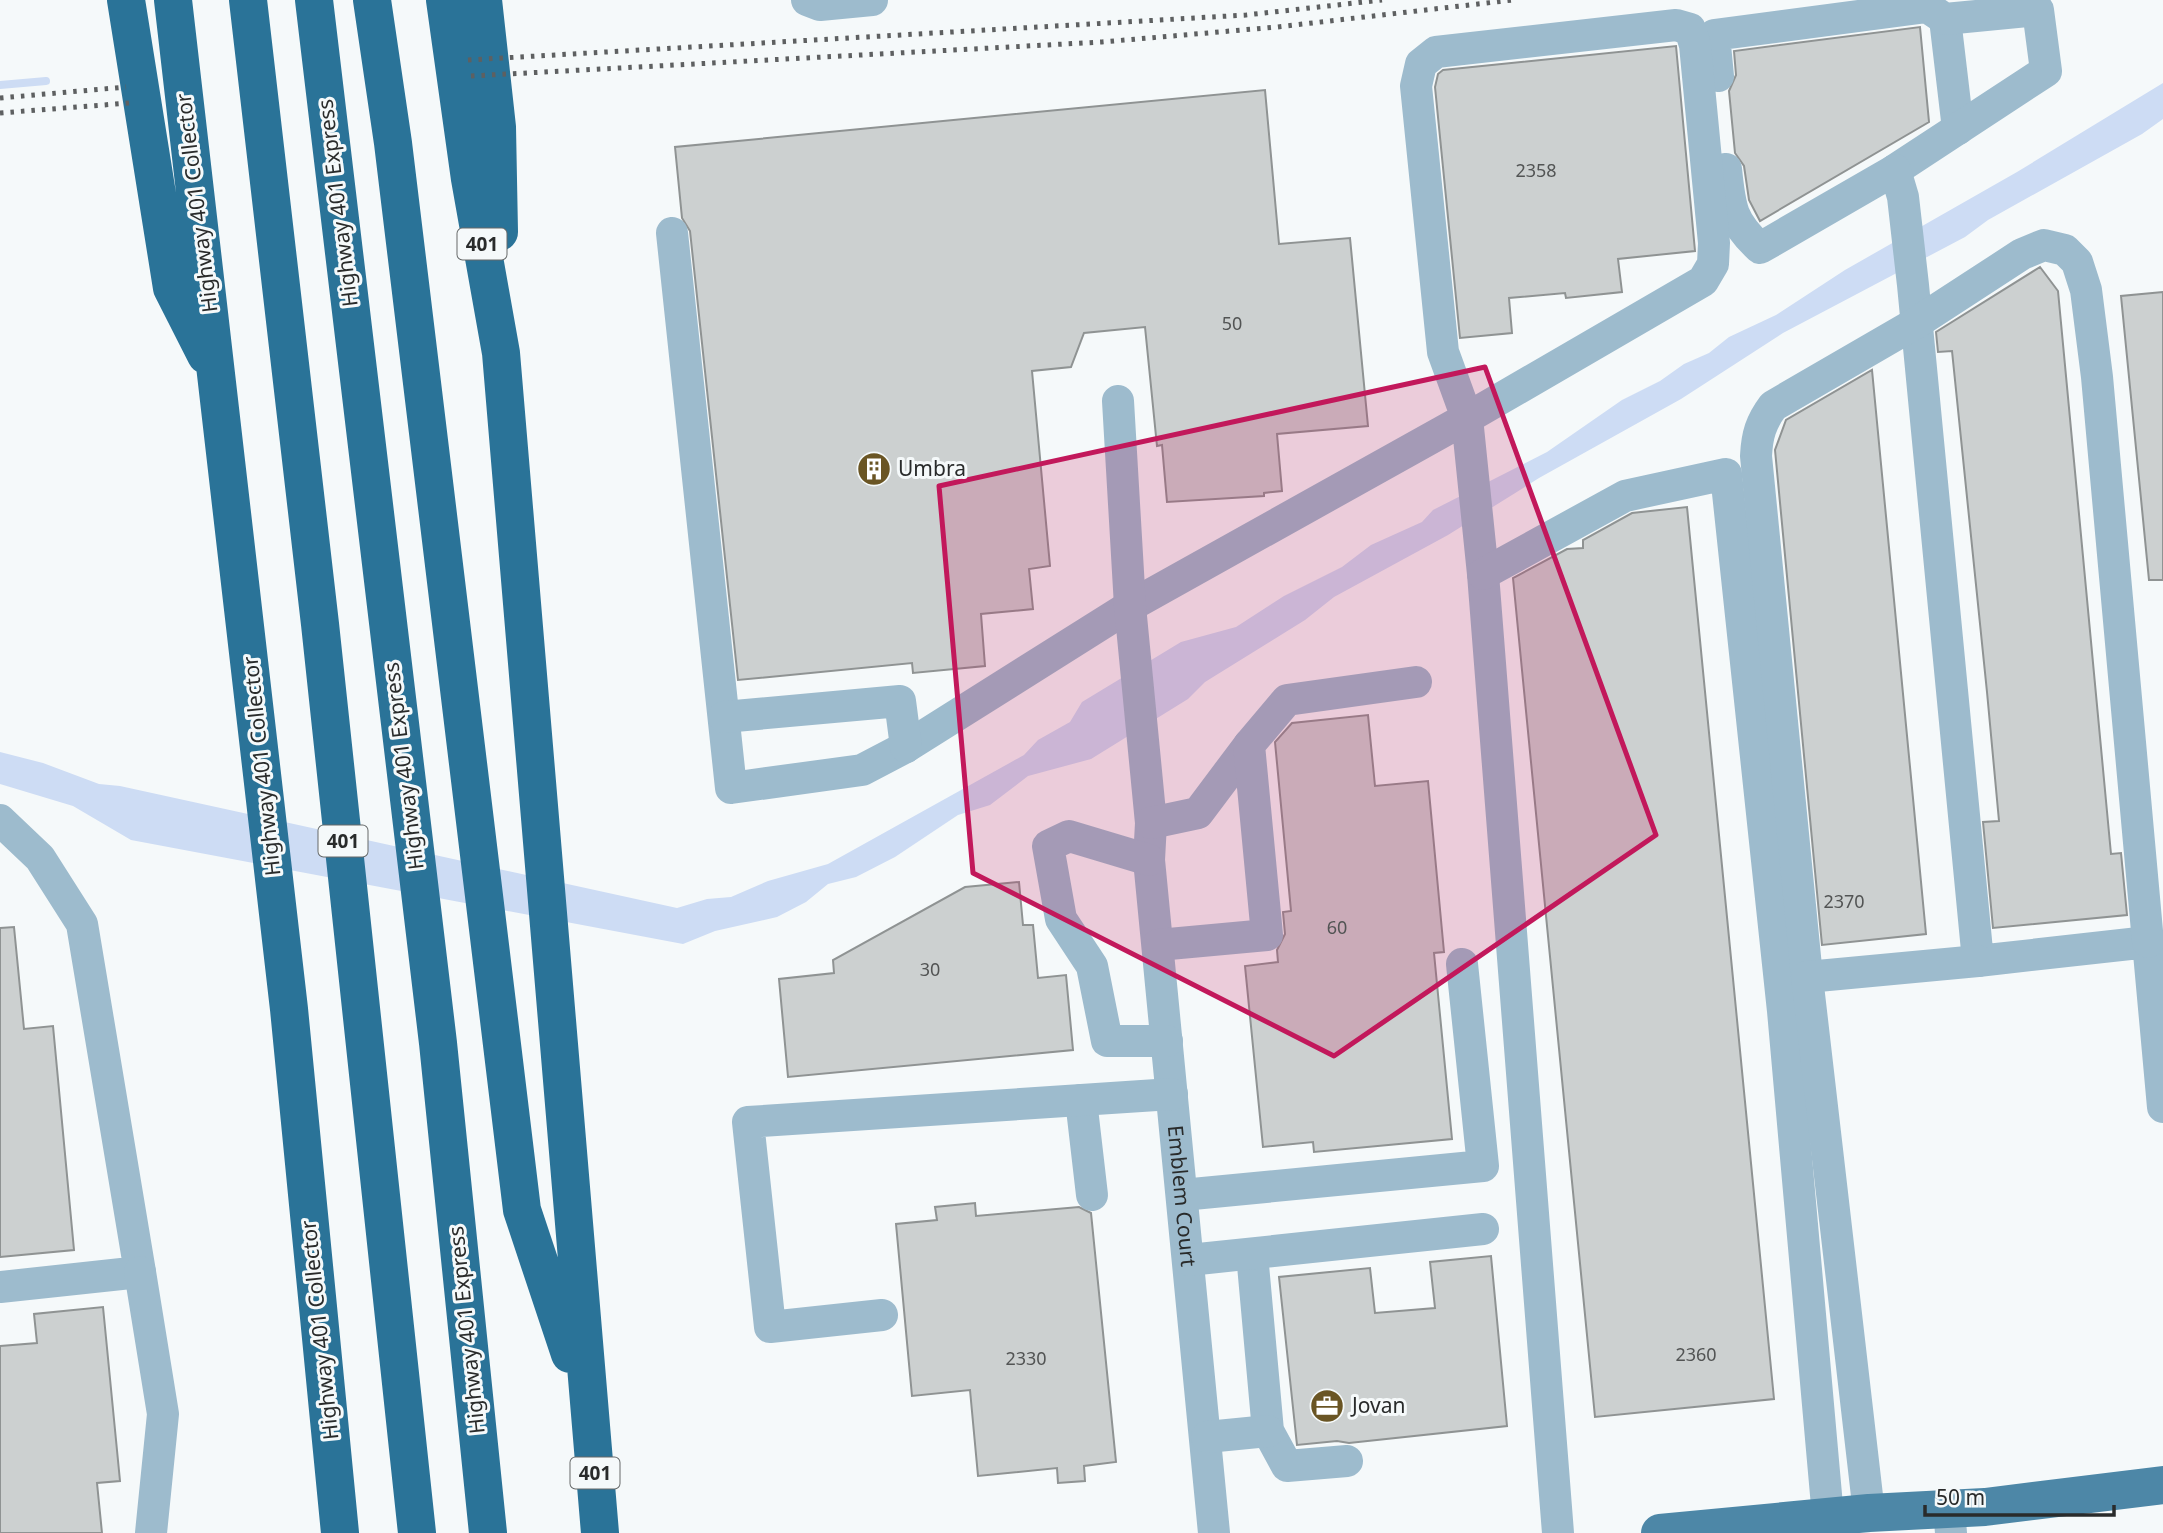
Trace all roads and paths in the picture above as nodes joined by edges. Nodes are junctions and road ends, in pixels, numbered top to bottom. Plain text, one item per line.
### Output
1 (126, 0) edge
2 (173, 0) edge
3 (248, 0) edge
4 (314, 0) edge
5 (372, 0) edge
6 (445, 0) edge
7 (483, 0) edge
8 (807, 0) edge
9 (872, 0) edge
10 (1945, 19) junction
11 (1958, 129) junction
12 (480, 131) junction
13 (1899, 184) junction
14 (672, 233) dead end
15 (1916, 323) junction
16 (218, 379) junction
17 (1118, 401) dead end
18 (1466, 418) junction
19 (1482, 563) junction
20 (1130, 606) junction
21 (1416, 681) dead end
22 (724, 717) junction
23 (1248, 745) junction
24 (906, 747) junction
25 (0, 820) edge
26 (1151, 823) junction
27 (1149, 860) junction
28 (2148, 942) junction
29 (1158, 945) junction
30 (1978, 961) junction
31 (1462, 964) dead end
32 (1807, 977) junction
33 (1167, 1041) junction
34 (1172, 1094) junction
35 (1081, 1100) junction
36 (2163, 1107) edge
37 (1092, 1195) dead end
38 (1182, 1195) junction
39 (1483, 1229) dead end
40 (1252, 1254) junction
41 (1189, 1260) junction
42 (139, 1272) junction
43 (0, 1287) edge
44 (882, 1315) dead end
45 (590, 1413) junction
46 (1268, 1431) junction
47 (1207, 1437) junction
48 (1347, 1461) dead end
49 (2163, 1485) edge
50 (1869, 1513) junction
51 (1828, 1517) junction
52 (1950, 1521) edge
53 (151, 1533) edge
54 (340, 1533) edge
55 (417, 1533) edge
56 (488, 1533) edge
57 (600, 1533) edge
58 (1214, 1533) edge
59 (1558, 1533) edge
60 (1660, 1533) edge

1 - 16 highway
2 - 16 highway, Highway 401 Collector
3 - 55 highway, 401
4 - 56 highway, Highway 401 Express
5 - 45 highway
6 - 12 highway
7 - 12 highway
8 - 9 street
10 - 11 street
10 - 11 street
10 - 13 street
11 - 13 street
12 - 45 highway, 401
13 - 15 street
14 - 22 street
15 - 28 street
15 - 30 street
15 - 32 street
16 - 54 highway, Highway 401 Collector
17 - 20 street, Emblem Court
18 - 18 street
18 - 19 street
18 - 20 street
19 - 51 street
19 - 59 street
20 - 24 street
20 - 26 street, Emblem Court
21 - 23 street
22 - 24 street
22 - 24 street
23 - 26 street
23 - 29 street
25 - 42 street
26 - 27 street, Emblem Court
27 - 29 street, Emblem Court
27 - 33 street
28 - 30 street
28 - 36 street
29 - 33 street, Emblem Court
30 - 32 street
31 - 38 street
32 - 50 street
33 - 34 street, Emblem Court
34 - 35 street
34 - 38 street, Emblem Court
35 - 37 street
35 - 44 street
38 - 41 street, Emblem Court
39 - 40 street
40 - 41 street
40 - 46 street
41 - 47 street, Emblem Court
42 - 43 street
42 - 53 street
45 - 57 highway, 401
46 - 47 street
46 - 48 street
47 - 58 street, Emblem Court
49 - 52 main road
50 - 51 main road
50 - 52 main road
51 - 60 main road

